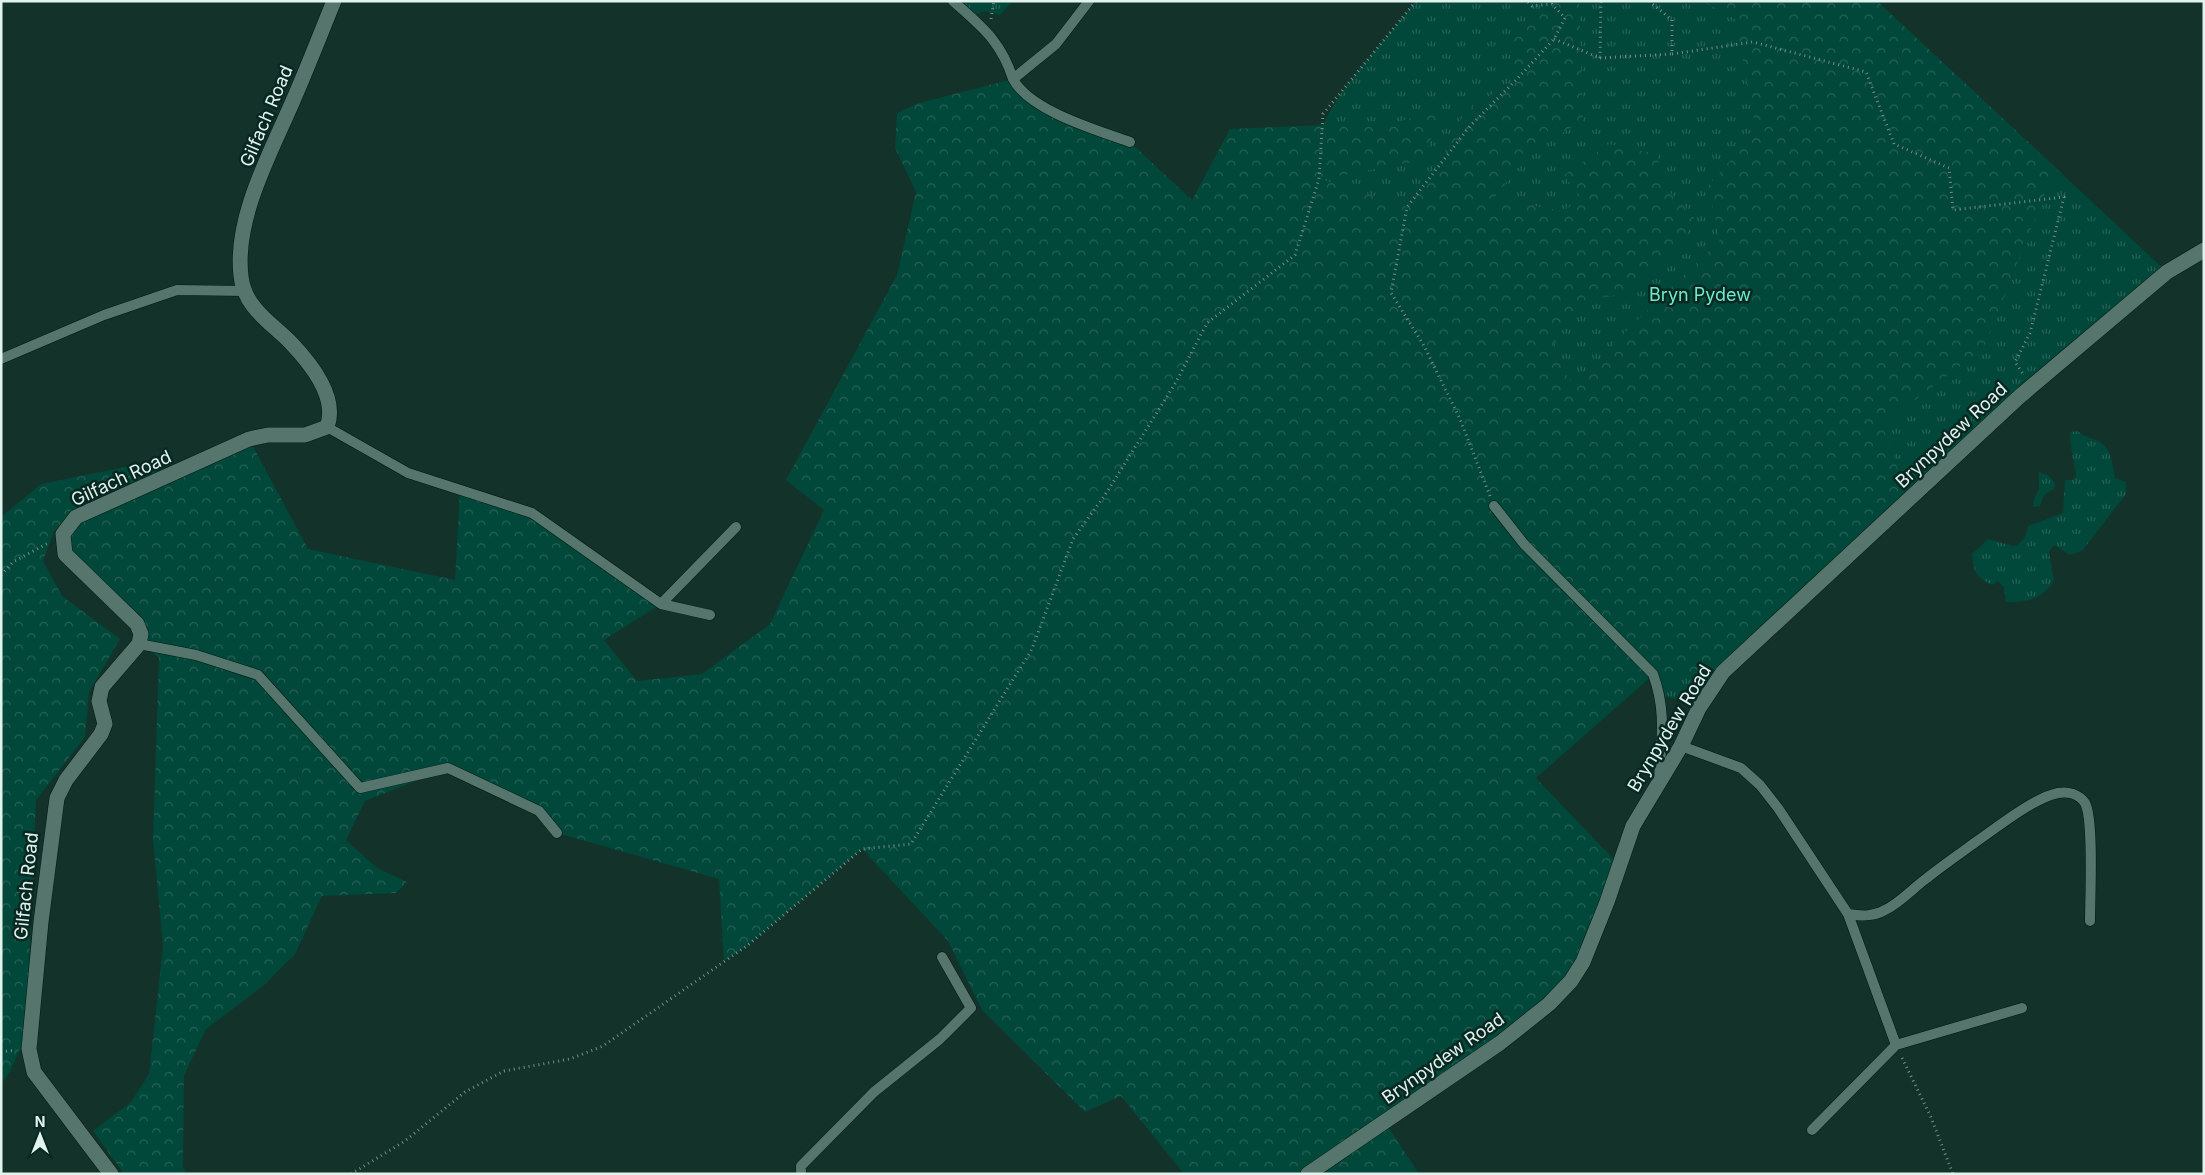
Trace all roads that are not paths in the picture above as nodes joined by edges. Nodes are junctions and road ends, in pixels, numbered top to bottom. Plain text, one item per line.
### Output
1 (334, 1) edge
2 (953, 1) edge
3 (1089, 1) edge
4 (1013, 79) junction
5 (1130, 142) dead end
6 (2204, 250) edge
7 (244, 291) junction
8 (1, 359) edge
9 (327, 427) junction
10 (1494, 506) road end
11 (736, 527) dead end
12 (662, 604) junction
13 (710, 615) dead end
14 (139, 644) junction
15 (1681, 746) junction
16 (1658, 784) junction
17 (557, 833) dead end
18 (1848, 914) junction
19 (2090, 921) dead end
20 (942, 957) dead end
21 (2022, 1008) dead end
22 (1896, 1045) junction
23 (1812, 1130) dead end
24 (111, 1174) edge
25 (801, 1174) edge
26 (1308, 1174) edge

1 - 7 street, Gilfach Road
2 - 4 lane
3 - 4 lane
4 - 5 lane
6 - 15 street, Brynpydew Road
7 - 8 lane
7 - 9 street, Gilfach Road
9 - 12 lane
9 - 14 street, Gilfach Road
10 - 16 lane
11 - 12 lane
12 - 13 lane
14 - 17 lane
14 - 24 street, Gilfach Road
15 - 16 street, Brynpydew Road
15 - 18 lane
16 - 26 street, Brynpydew Road
18 - 19 lane
18 - 22 lane
20 - 25 lane
21 - 22 lane
22 - 23 lane

